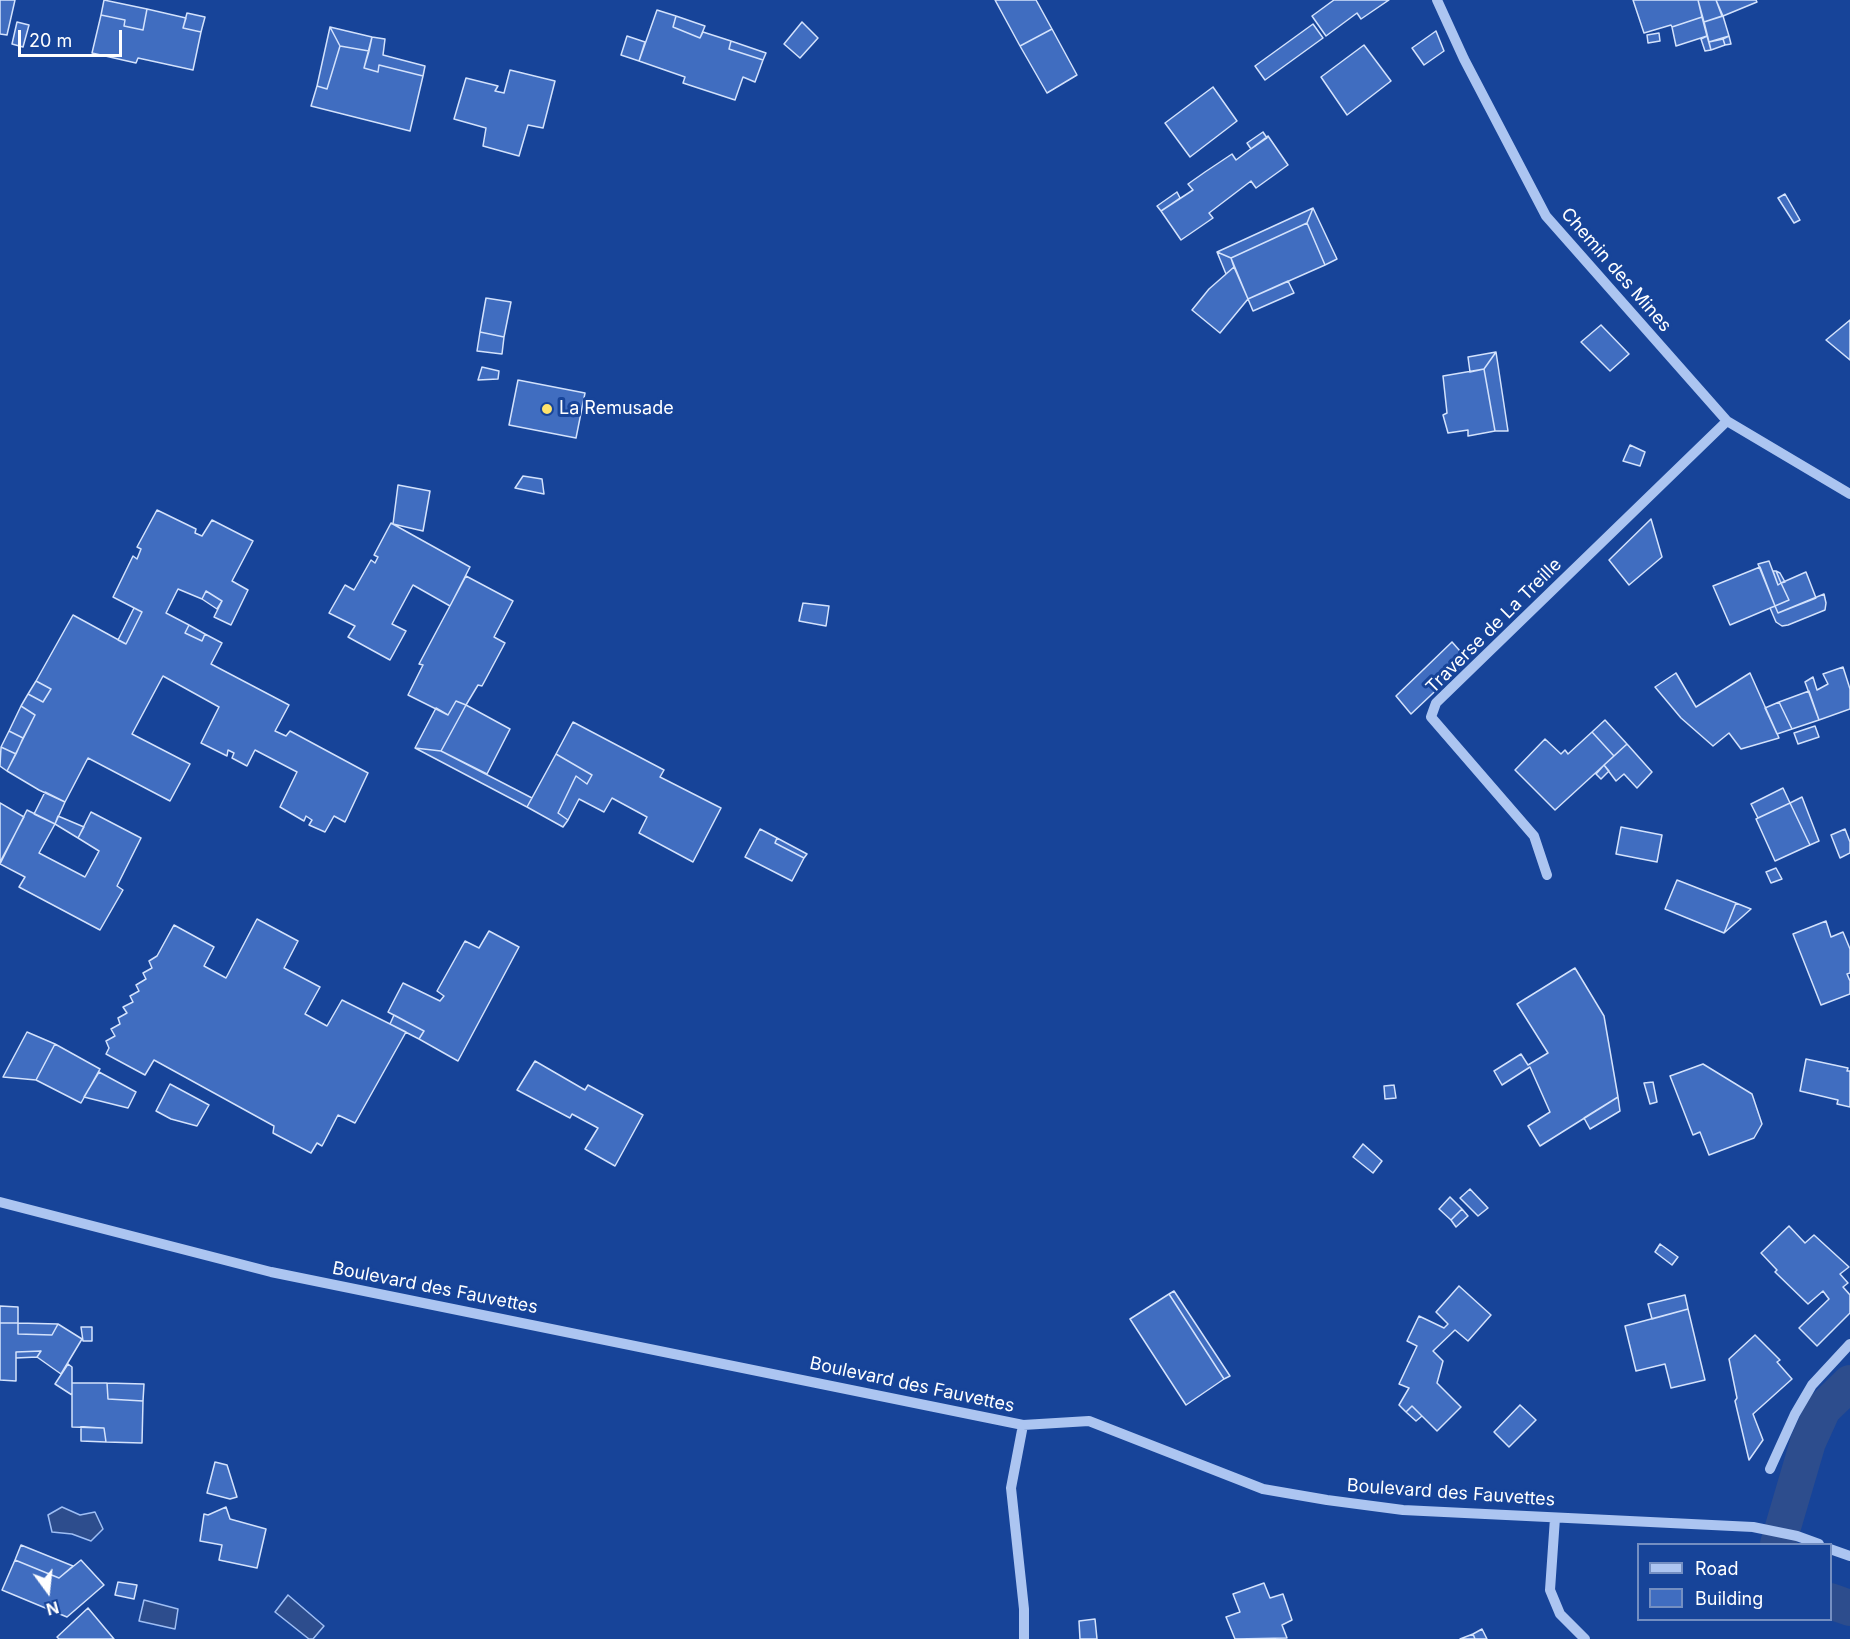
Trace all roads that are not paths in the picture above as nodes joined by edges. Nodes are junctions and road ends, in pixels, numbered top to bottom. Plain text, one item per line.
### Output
1 (1437, 0) edge
2 (1727, 421) junction
3 (1850, 494) edge
4 (1547, 875) dead end
5 (0, 1202) edge
6 (1850, 1344) edge
7 (1023, 1425) junction
8 (1770, 1469) dead end
9 (1555, 1518) junction
10 (1814, 1543) edge
11 (1832, 1550) edge
12 (1850, 1556) edge
13 (1024, 1639) edge
14 (1585, 1639) edge

1 - 2 street, Chemin des Mines
2 - 3 street, Chemin des Mines
2 - 4 street, Traverse de La Treille
5 - 7 street, Boulevard des Fauvettes
6 - 8 street
7 - 9 street, Boulevard des Fauvettes
7 - 13 street
9 - 10 street, Boulevard des Fauvettes
9 - 14 street
11 - 12 street

